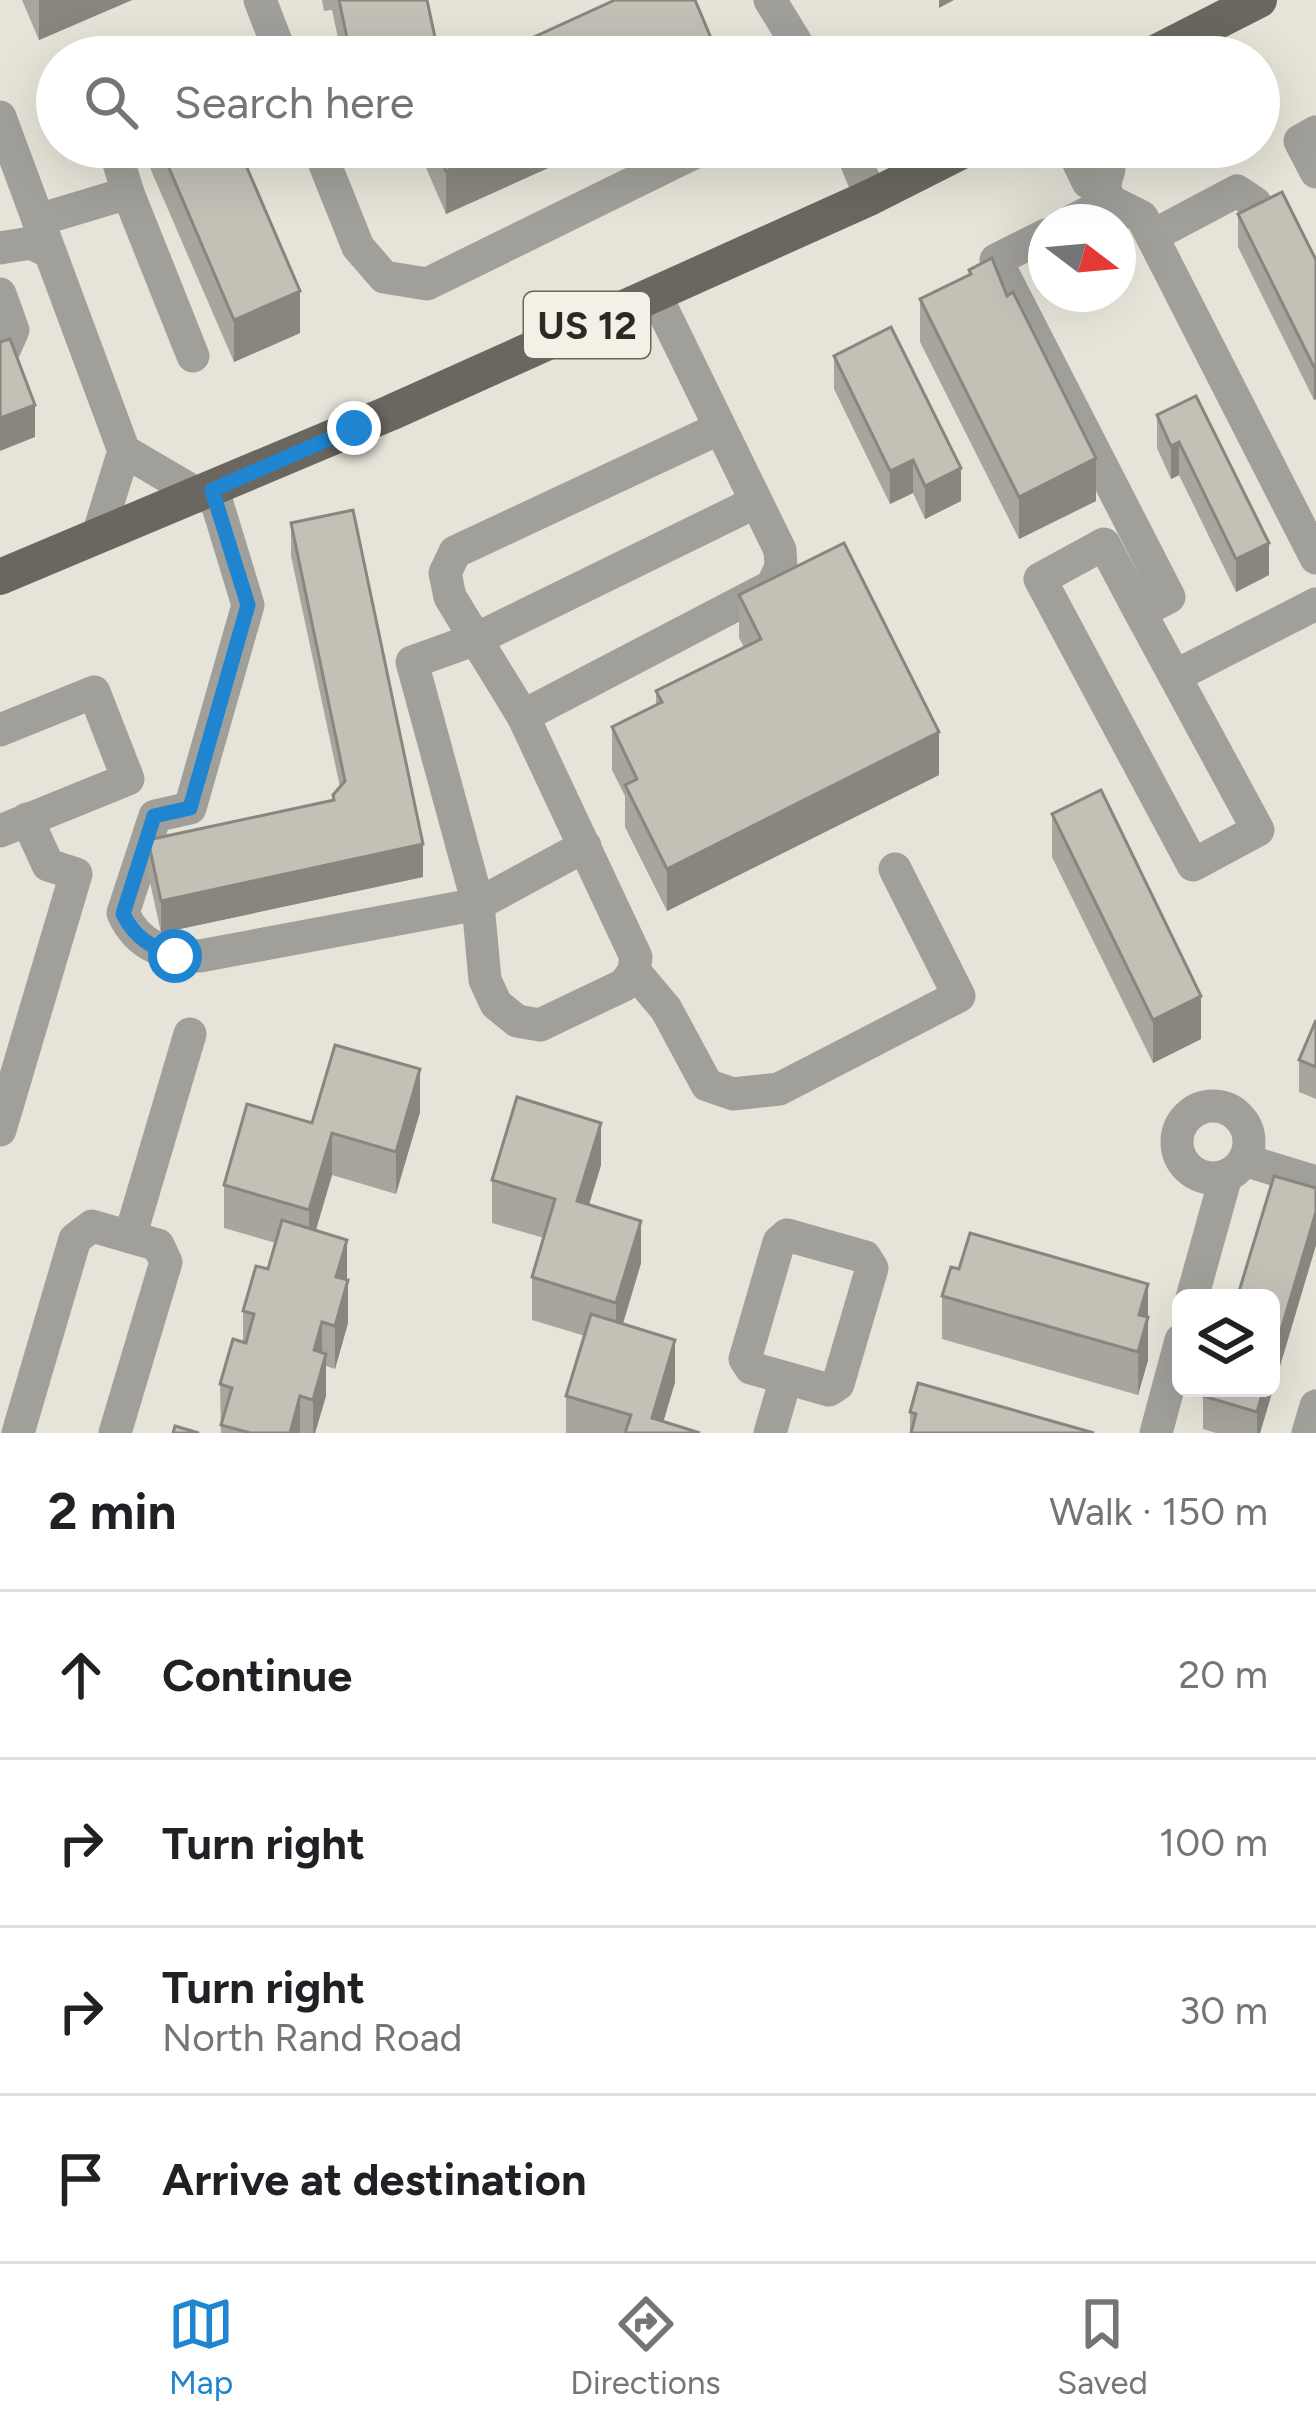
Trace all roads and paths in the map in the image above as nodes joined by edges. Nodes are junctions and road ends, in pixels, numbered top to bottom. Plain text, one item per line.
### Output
1 (260, 0) edge
2 (770, 0) edge
3 (1259, 0) edge
4 (274, 36) edge
5 (793, 36) edge
6 (1188, 36) edge
7 (0, 118) edge
8 (1316, 132) edge
9 (120, 168) edge
10 (326, 168) edge
11 (663, 168) edge
12 (859, 168) edge
13 (928, 168) edge
14 (1081, 168) edge
15 (1109, 168) edge
16 (1316, 172) edge
17 (128, 193) junction
18 (1107, 194) junction
19 (871, 197) junction
20 (1094, 204) edge
21 (1270, 230) edge
22 (44, 236) junction
23 (1152, 236) junction
24 (1028, 244) edge
25 (0, 248) edge
26 (0, 294) edge
27 (655, 294) junction
28 (0, 350) edge
29 (193, 356) dead end
30 (720, 428) junction
31 (124, 452) junction
32 (207, 493) junction
33 (756, 502) junction
34 (98, 535) junction
35 (1316, 558) edge
36 (0, 577) edge
37 (1316, 604) edge
38 (1140, 612) junction
39 (476, 639) junction
40 (1174, 676) junction
41 (523, 716) junction
42 (0, 730) edge
43 (14, 825) edge
44 (584, 846) junction
45 (895, 869) dead end
46 (478, 904) junction
47 (634, 971) junction
48 (190, 1034) dead end
49 (0, 1130) edge
50 (1316, 1182) edge
51 (130, 1237) junction
52 (1195, 1289) edge
53 (1172, 1373) edge
54 (786, 1378) junction
55 (1316, 1406) edge
56 (18, 1433) edge
57 (115, 1433) edge
58 (770, 1433) edge
59 (1156, 1433) edge
60 (1308, 1433) edge

1 - 4 street
2 - 5 street
3 - 6 main road
7 - 22 street
8 - 16 street
9 - 17 street
10 - 11 street
12 - 19 street
13 - 19 main road, US 12
14 - 18 street
15 - 18 street
17 - 22 street
17 - 29 street
18 - 20 street
18 - 23 street
19 - 27 main road, US 12
21 - 23 street
22 - 25 street
22 - 31 street
23 - 35 street
24 - 38 street
26 - 28 street
27 - 30 street
27 - 32 main road, US 12
30 - 33 street
30 - 39 street
31 - 32 street
31 - 34 street
32 - 34 main road, US 12
32 - 46 street
33 - 39 street
33 - 41 street
34 - 36 main road, US 12
37 - 40 street
38 - 40 street
38 - 40 street
39 - 41 street
39 - 46 street
41 - 44 street
42 - 43 street
43 - 49 street
44 - 46 street
44 - 47 street
45 - 47 street
46 - 47 street
48 - 51 street
50 - 52 street
51 - 56 street
51 - 57 street
53 - 59 street
54 - 54 street
54 - 58 street
55 - 60 street

